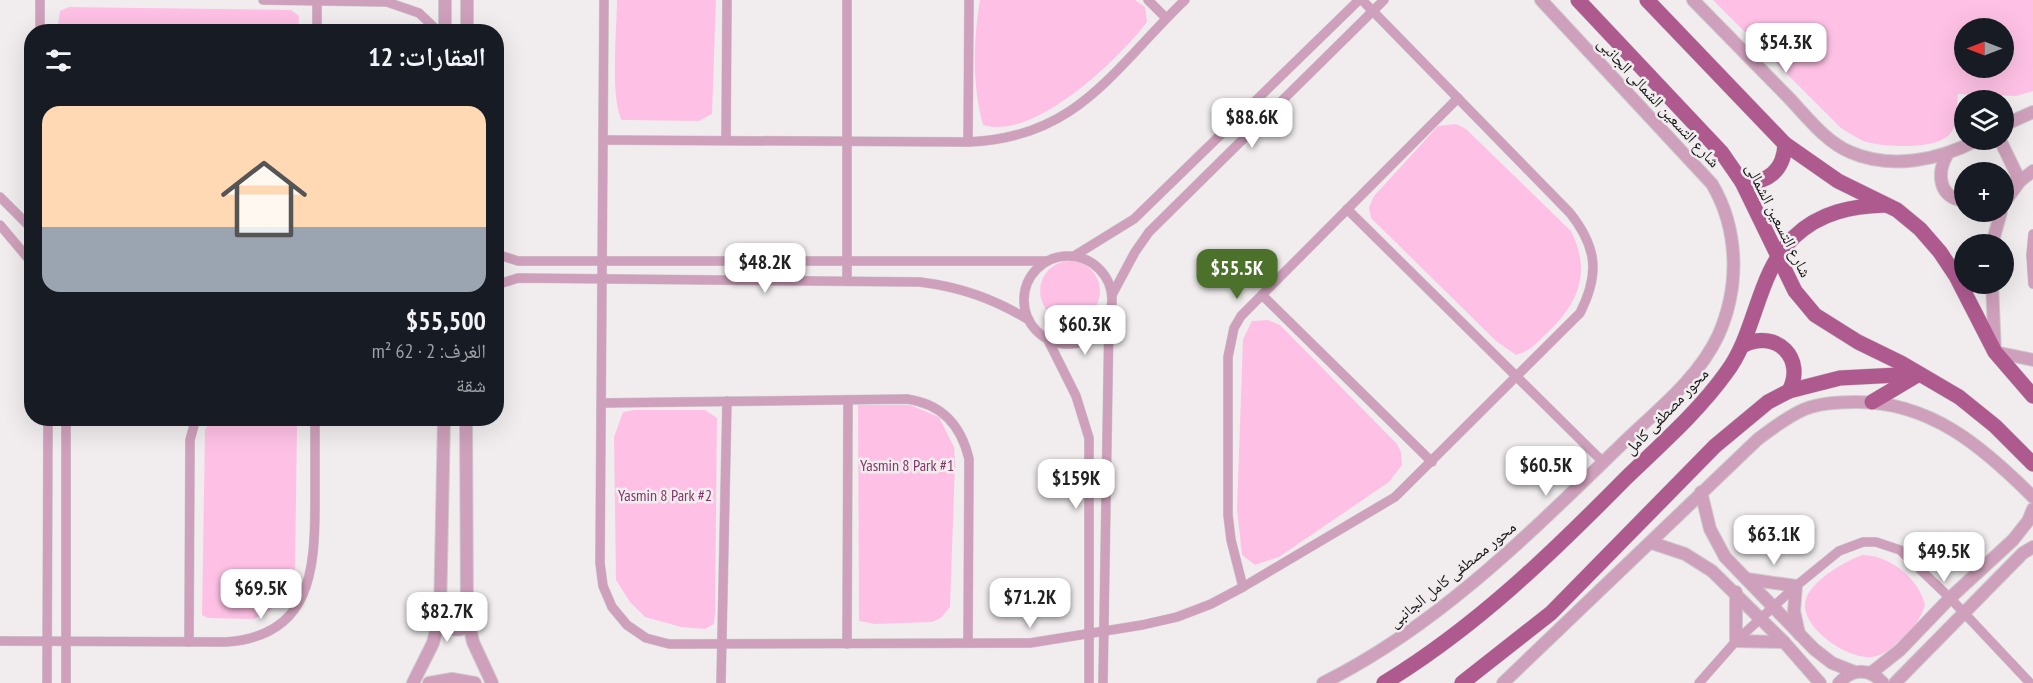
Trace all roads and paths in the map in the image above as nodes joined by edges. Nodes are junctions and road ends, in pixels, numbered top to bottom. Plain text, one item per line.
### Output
1 (40, 0) edge
2 (264, 0) edge
3 (317, 0) edge
4 (445, 0) edge
5 (466, 0) edge
6 (603, 0) edge
7 (727, 0) edge
8 (848, 0) edge
9 (969, 0) edge
10 (1148, 0) edge
11 (1185, 0) edge
12 (1360, 0) edge
13 (1384, 0) edge
14 (1541, 0) edge
15 (1578, 0) edge
16 (1647, 0) edge
17 (1693, 0) edge
18 (391, 1) edge
19 (1372, 12) junction
20 (1166, 18) junction
21 (40, 24) edge
22 (317, 24) edge
23 (430, 24) edge
24 (445, 24) edge
25 (466, 24) edge
26 (1458, 98) junction
27 (2033, 112) edge
28 (2014, 121) edge
29 (603, 140) junction
30 (726, 140) junction
31 (848, 141) junction
32 (968, 142) junction
33 (1785, 144) junction
34 (1955, 150) edge
35 (2005, 150) edge
36 (1948, 153) junction
37 (2033, 171) edge
38 (1742, 182) junction
39 (2019, 182) junction
40 (2014, 183) edge
41 (2014, 189) edge
42 (0, 197) edge
43 (1954, 197) edge
44 (1886, 205) junction
45 (1347, 209) junction
46 (24, 221) edge
47 (0, 225) edge
48 (2033, 234) edge
49 (24, 254) edge
50 (1074, 256) junction
51 (504, 257) edge
52 (1777, 258) junction
53 (604, 261) junction
54 (848, 261) junction
55 (1046, 261) junction
56 (1733, 274) joint
57 (604, 279) junction
58 (847, 281) junction
59 (504, 282) edge
60 (2033, 284) edge
61 (1112, 294) junction
62 (1992, 294) edge
63 (1262, 295) junction
64 (1109, 317) junction
65 (1029, 320) junction
66 (1048, 340) junction
67 (1744, 345) junction
68 (1995, 352) junction
69 (2033, 360) edge
70 (1919, 374) junction
71 (1517, 377) junction
72 (1789, 391) junction
73 (2033, 396) edge
74 (848, 400) junction
75 (727, 401) junction
76 (1872, 402) junction
77 (602, 403) junction
78 (48, 426) edge
79 (66, 426) edge
80 (194, 426) edge
81 (315, 426) edge
82 (444, 426) edge
83 (466, 426) edge
84 (444, 450) junction
85 (465, 450) junction
86 (1432, 462) junction
87 (1603, 462) junction
88 (2033, 464) edge
89 (1701, 492) junction
90 (2033, 497) edge
91 (2033, 509) edge
92 (1652, 543) junction
93 (2033, 547) edge
94 (1747, 579) junction
95 (1796, 586) junction
96 (1244, 587) junction
97 (1736, 592) junction
98 (1950, 598) junction
99 (1774, 608) junction
100 (1964, 613) junction
101 (440, 615) junction
102 (1760, 618) junction
103 (469, 625) junction
104 (1102, 632) junction
105 (1089, 634) junction
106 (1800, 636) junction
107 (0, 641) edge
108 (48, 641) junction
109 (1736, 641) junction
110 (66, 642) junction
111 (189, 642) junction
112 (1784, 642) junction
113 (968, 643) junction
114 (847, 644) junction
115 (723, 645) junction
116 (1855, 672) junction
117 (1870, 673) junction
118 (47, 683) edge
119 (66, 683) edge
120 (413, 683) edge
121 (429, 683) edge
122 (475, 683) edge
123 (492, 683) edge
124 (721, 683) edge
125 (1089, 683) edge
126 (1103, 683) edge
127 (1323, 683) edge
128 (1384, 683) edge
129 (1461, 683) edge
130 (1503, 683) edge
131 (1699, 683) edge
132 (1820, 683) edge
133 (1839, 683) edge
134 (1883, 683) edge
135 (1895, 683) edge
136 (2030, 683) edge

1 - 21 street
2 - 3 street
3 - 18 street
3 - 22 street
4 - 24 street
5 - 25 street
6 - 29 street
7 - 30 street
8 - 31 street
9 - 32 street
10 - 20 street
11 - 20 street
12 - 19 street
12 - 50 street
13 - 19 street
14 - 56 street, شارع التسعين الشمالى الجانبى
15 - 38 main road, شارع التسعين الشمالى
16 - 33 main road
17 - 36 street
18 - 23 street
19 - 26 street
19 - 61 street
20 - 32 street
26 - 45 street
26 - 71 street
27 - 28 street
29 - 30 street
29 - 53 street
30 - 31 street
31 - 32 street
31 - 54 street
33 - 38 main road
33 - 44 main road
34 - 36 street
35 - 39 street
36 - 43 street
37 - 39 street
38 - 52 main road, شارع التسعين الشمالى
39 - 40 street
39 - 41 street
42 - 46 street
44 - 52 main road, محور مصطفى كامل
44 - 68 main road
45 - 63 street
45 - 71 street
47 - 49 street
48 - 60 street
50 - 55 street
50 - 61 street
51 - 53 street
52 - 67 main road, محور مصطفى كامل
52 - 70 main road, شارع التسعين الشمالى
53 - 54 street
53 - 57 street
54 - 55 street
54 - 58 street
55 - 65 street
56 - 87 street, محور مصطفى كامل الجانبى
57 - 58 street
57 - 59 street
57 - 77 street
58 - 65 street
61 - 64 street
62 - 68 street
63 - 86 street
63 - 96 street
64 - 66 street
64 - 104 street
65 - 66 street
66 - 105 street
67 - 72 main road
67 - 128 main road, محور مصطفى كامل
68 - 69 street
68 - 73 main road
70 - 72 main road
70 - 76 main road
70 - 88 main road, شارع التسعين الشمالى
71 - 86 street
71 - 87 street
72 - 129 main road
74 - 75 street
74 - 113 street
74 - 114 street
75 - 77 street
75 - 115 street
76 - 89 street
76 - 90 street
77 - 115 street
78 - 108 street
79 - 110 street
80 - 111 street
81 - 111 street
82 - 84 street
83 - 85 street
84 - 85 street
84 - 101 street
85 - 103 street
86 - 96 street
87 - 127 street, محور مصطفى كامل الجانبى
89 - 92 street
89 - 94 street
91 - 98 street
92 - 97 street
92 - 130 street
93 - 100 street
94 - 95 street
94 - 99 street
95 - 98 street
95 - 99 street
95 - 106 street
96 - 104 street
97 - 102 street
97 - 109 street
98 - 100 street
98 - 117 street
99 - 102 street
99 - 106 street
100 - 135 street
100 - 136 street
101 - 103 street
101 - 120 street
102 - 109 street
102 - 112 street
103 - 123 street
104 - 105 street
104 - 126 street
105 - 113 street
105 - 125 street
106 - 116 street
107 - 108 street
108 - 110 street
108 - 118 street
109 - 112 street
109 - 131 street
110 - 111 street
110 - 119 street
112 - 132 street
113 - 114 street
114 - 115 street
115 - 124 street
116 - 117 street
116 - 133 street
117 - 134 street
121 - 122 street

